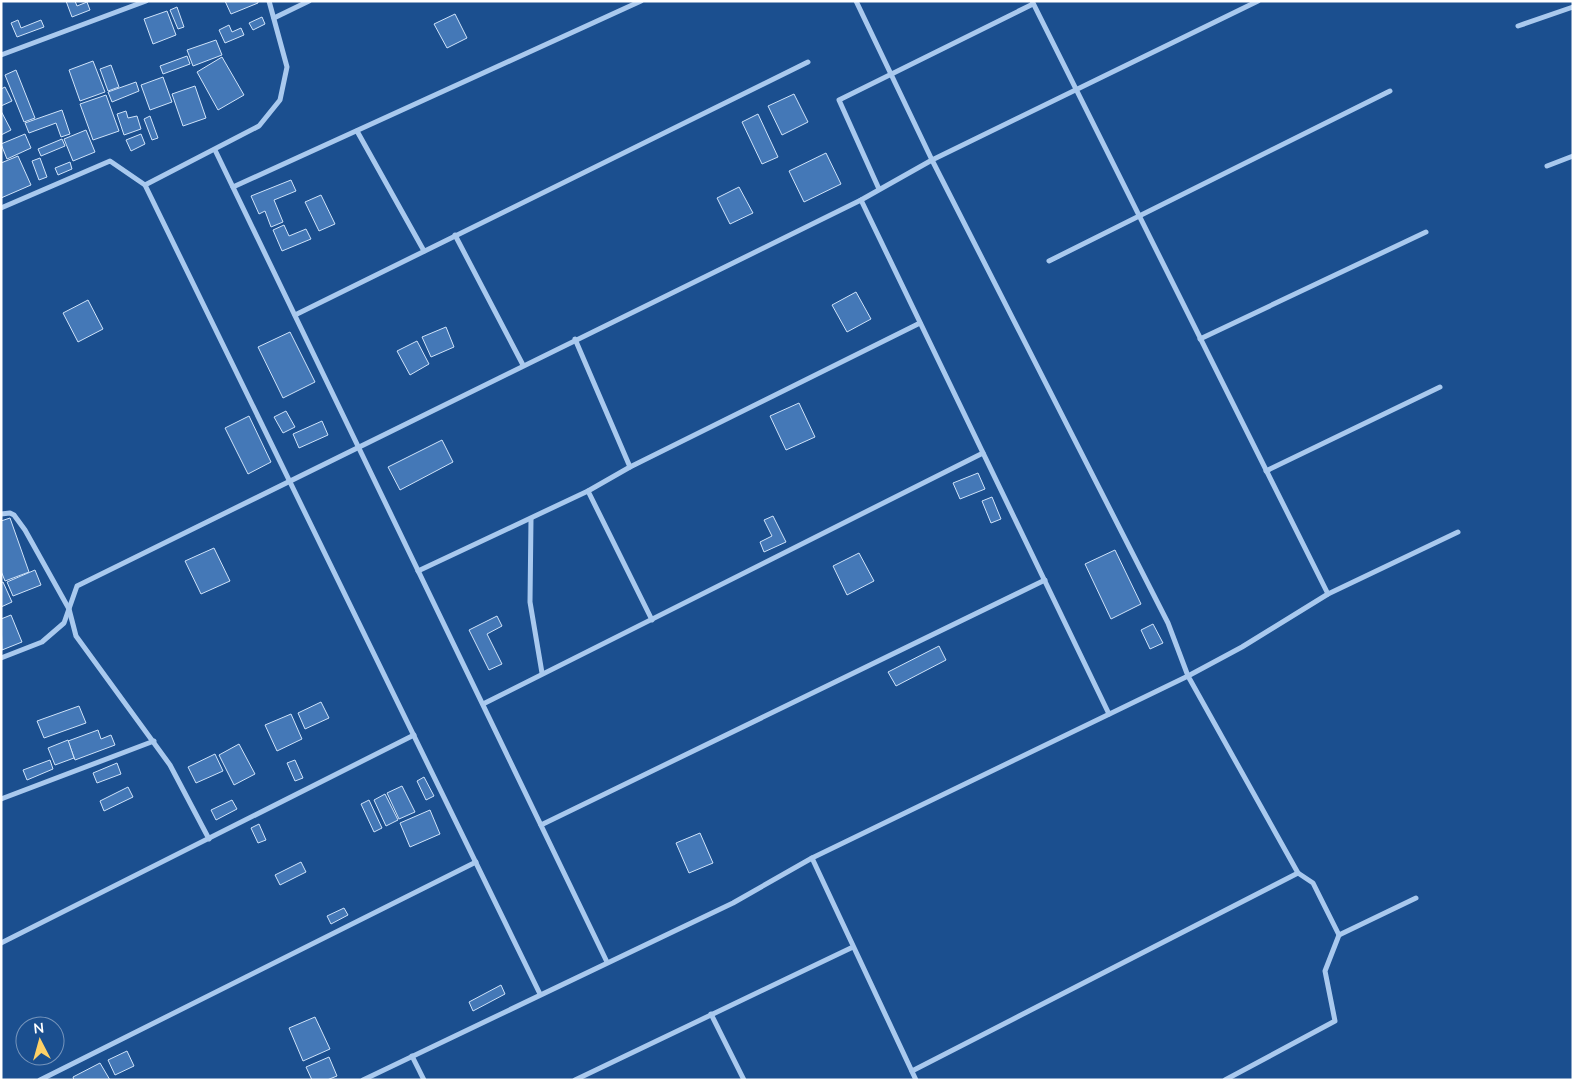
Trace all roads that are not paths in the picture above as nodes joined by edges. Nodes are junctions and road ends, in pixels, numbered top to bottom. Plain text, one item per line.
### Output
1 (146, 1) edge
2 (270, 1) edge
3 (309, 1) edge
4 (641, 1) edge
5 (856, 1) edge
6 (1258, 1) edge
7 (1032, 2) edge
8 (1573, 7) edge
9 (274, 18) junction
10 (1518, 26) dead end
11 (1, 55) edge
12 (808, 62) dead end
13 (891, 73) junction
14 (1076, 90) junction
15 (1390, 91) dead end
16 (357, 131) junction
17 (216, 150) junction
18 (1573, 156) edge
19 (932, 160) junction
20 (1547, 166) dead end
21 (145, 185) junction
22 (233, 188) junction
23 (879, 189) junction
24 (861, 200) junction
25 (1, 208) edge
26 (1139, 216) junction
27 (1426, 232) dead end
28 (455, 235) junction
29 (424, 251) junction
30 (1049, 261) dead end
31 (295, 315) junction
32 (920, 323) junction
33 (576, 339) junction
34 (1200, 339) junction
35 (523, 365) junction
36 (1440, 387) dead end
37 (358, 446) junction
38 (983, 452) junction
39 (630, 466) junction
40 (1266, 471) junction
41 (289, 480) junction
42 (588, 492) junction
43 (1, 514) edge
44 (531, 518) junction
45 (1458, 532) dead end
46 (418, 571) junction
47 (1045, 580) junction
48 (1328, 594) junction
49 (69, 609) junction
50 (652, 620) junction
51 (1, 658) edge
52 (542, 673) junction
53 (1188, 676) junction
54 (483, 704) junction
55 (1109, 714) junction
56 (414, 734) junction
57 (154, 741) junction
58 (1, 799) edge
59 (541, 825) junction
60 (209, 839) junction
61 (812, 858) junction
62 (476, 862) junction
63 (1298, 873) junction
64 (1416, 898) dead end
65 (1339, 935) junction
66 (1, 943) edge
67 (853, 947) junction
68 (607, 962) junction
69 (540, 994) junction
70 (711, 1014) junction
71 (412, 1056) junction
72 (912, 1071) junction
73 (579, 1079) edge
74 (40, 1080) edge
75 (363, 1080) edge
76 (424, 1080) edge
77 (744, 1080) edge
78 (916, 1080) edge
79 (1225, 1080) edge

1 - 11 street
2 - 9 street
3 - 9 street
4 - 16 street
5 - 13 street
6 - 14 street
7 - 13 street
7 - 14 street
8 - 10 street
9 - 17 street
12 - 28 street
13 - 19 street
13 - 23 street
14 - 19 street
14 - 26 street
15 - 26 street
16 - 22 street
16 - 29 street
17 - 21 street
17 - 22 street
18 - 20 street
19 - 23 street
19 - 53 street
21 - 25 street
21 - 41 street
22 - 31 street
23 - 24 street
24 - 32 street
24 - 33 street
26 - 30 street
26 - 34 street
27 - 34 street
28 - 29 street
28 - 35 street
29 - 31 street
31 - 37 street
32 - 38 street
32 - 39 street
33 - 35 street
33 - 39 street
34 - 40 street
35 - 37 street
36 - 40 street
37 - 41 street
37 - 46 street
38 - 47 street
38 - 50 street
39 - 42 street
40 - 48 street
41 - 49 street
41 - 56 street
42 - 44 street
42 - 50 street
43 - 49 street
44 - 46 street
44 - 52 street
45 - 48 street
46 - 54 street
47 - 55 street
47 - 59 street
48 - 53 street
49 - 51 street
49 - 57 street
50 - 52 street
52 - 54 street
53 - 55 street
53 - 63 street
54 - 59 street
55 - 61 street
56 - 60 street
56 - 62 street
57 - 58 street
57 - 60 street
59 - 68 street
60 - 66 street
61 - 67 street
61 - 68 street
62 - 69 street
62 - 74 street
63 - 65 street
63 - 72 street
64 - 65 street
65 - 79 street
67 - 70 street
67 - 72 street
68 - 69 street
69 - 71 street
70 - 73 street
70 - 77 street
71 - 75 street
71 - 76 street
72 - 78 street

